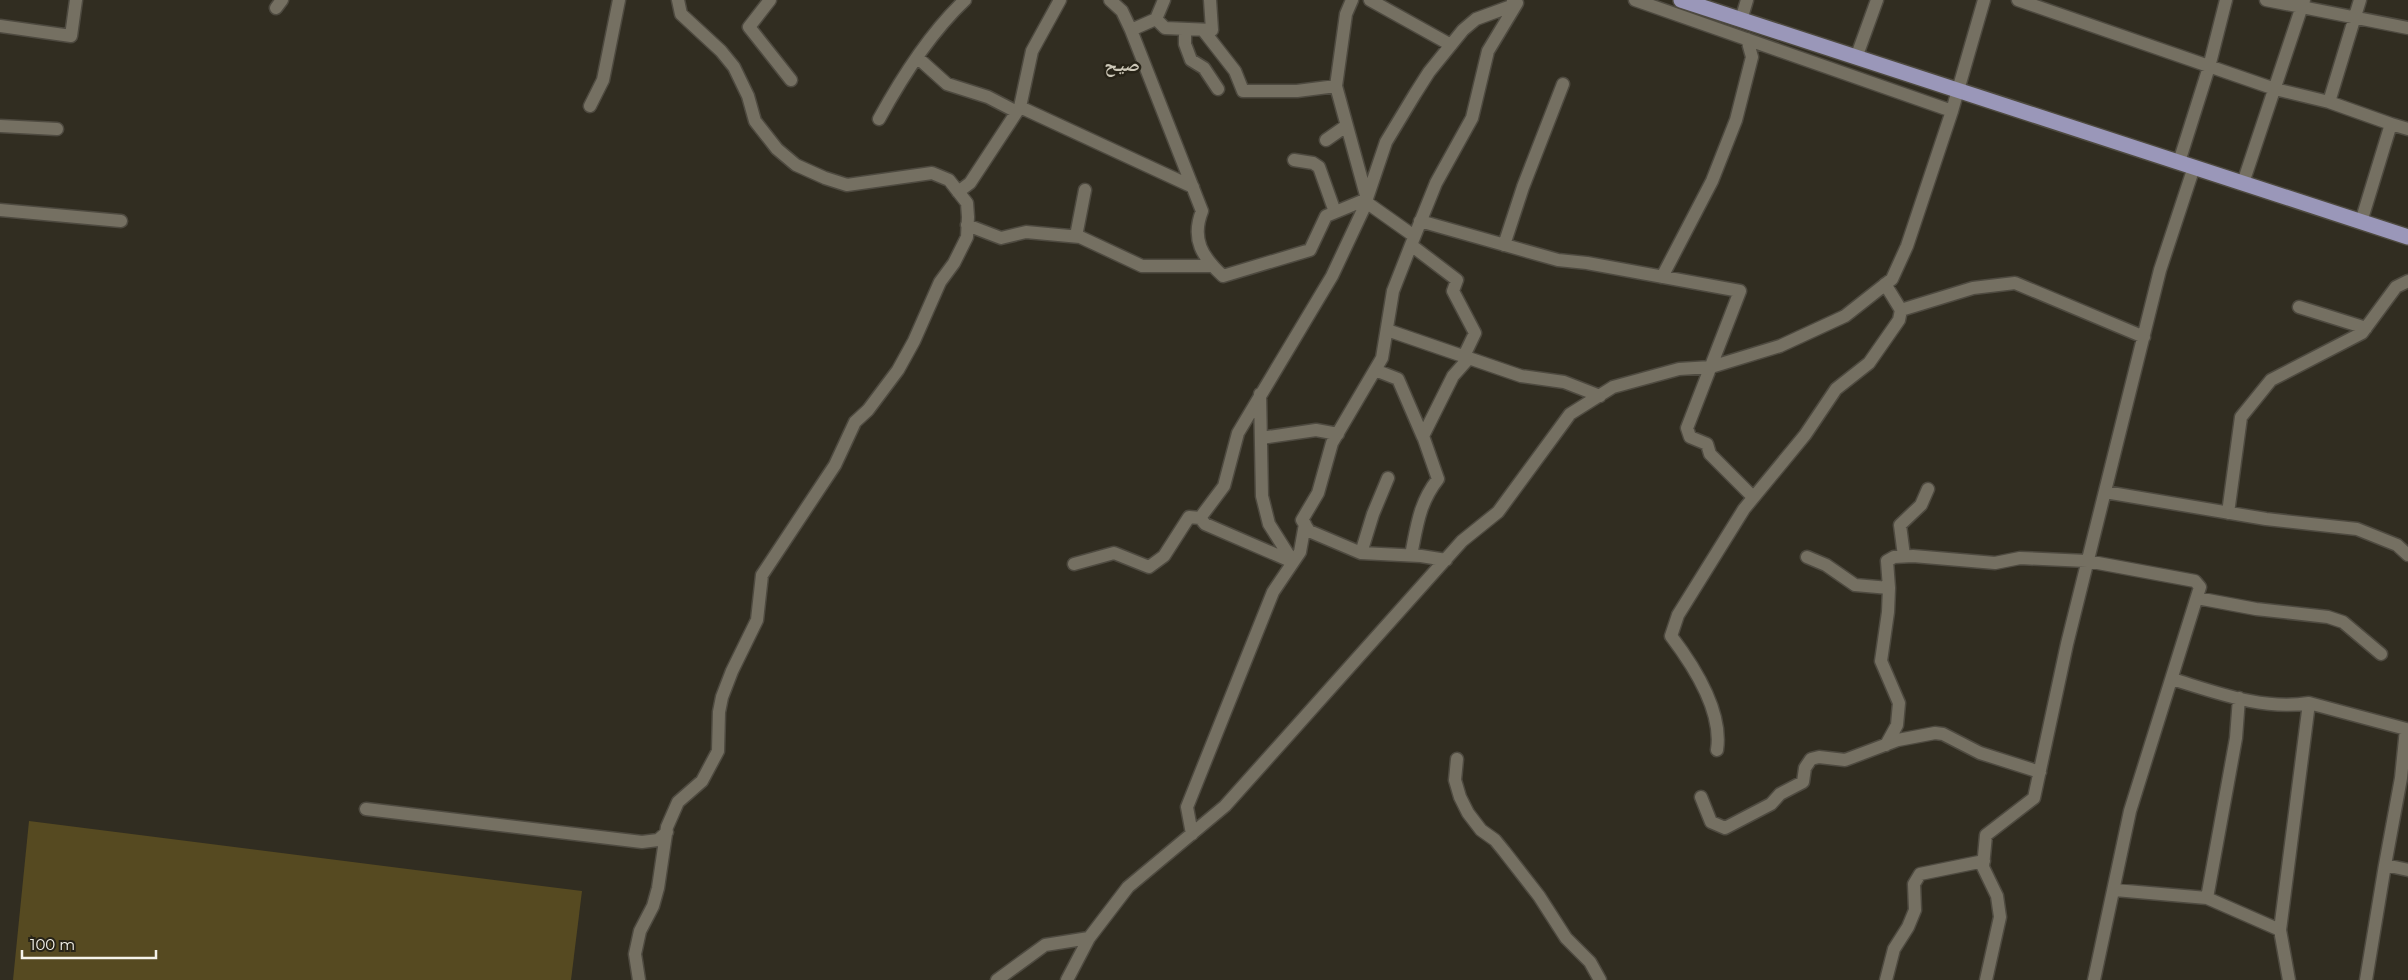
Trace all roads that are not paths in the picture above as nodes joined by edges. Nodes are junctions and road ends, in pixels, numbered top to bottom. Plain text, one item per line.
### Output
1 (76, 0) edge
2 (619, 0) edge
3 (678, 0) edge
4 (770, 0) edge
5 (965, 0) edge
6 (1060, 0) edge
7 (1110, 0) edge
8 (1164, 0) edge
9 (1210, 0) edge
10 (1352, 0) edge
11 (1370, 0) edge
12 (1635, 0) edge
13 (1681, 0) edge
14 (1748, 0) edge
15 (1877, 0) edge
16 (1984, 0) edge
17 (2018, 0) edge
18 (2226, 0) edge
19 (2266, 0) edge
20 (2360, 0) edge
21 (1516, 2) edge
22 (2303, 3) edge
23 (2357, 17) junction
24 (1156, 19) junction
25 (1741, 20) junction
26 (0, 26) edge
27 (2408, 28) edge
28 (1186, 29) junction
29 (1131, 30) junction
30 (1203, 30) junction
31 (1747, 39) junction
32 (1451, 45) junction
33 (918, 58) junction
34 (1856, 58) junction
35 (2209, 67) junction
36 (791, 80) dead end
37 (1563, 84) dead end
38 (1336, 86) junction
39 (1218, 89) dead end
40 (2275, 89) junction
41 (1958, 90) junction
42 (2329, 102) junction
43 (590, 106) dead end
44 (1018, 109) junction
45 (1952, 110) junction
46 (880, 119) dead end
47 (2391, 124) junction
48 (0, 126) edge
49 (1346, 126) junction
50 (2408, 128) edge
51 (58, 129) dead end
52 (1326, 140) dead end
53 (1294, 160) dead end
54 (2179, 162) junction
55 (2194, 167) junction
56 (2242, 183) junction
57 (1193, 187) junction
58 (1085, 190) dead end
59 (958, 192) junction
60 (1366, 201) junction
61 (0, 210) edge
62 (1335, 212) junction
63 (121, 221) dead end
64 (1420, 221) junction
65 (2361, 222) junction
66 (967, 225) junction
67 (1076, 236) junction
68 (2408, 237) edge
69 (1413, 240) junction
70 (1504, 245) junction
71 (1212, 266) junction
72 (1662, 277) junction
73 (2408, 281) edge
74 (1885, 284) junction
75 (2299, 307) dead end
76 (1901, 310) junction
77 (2366, 328) junction
78 (1387, 330) junction
79 (2144, 337) junction
80 (1467, 357) junction
81 (1711, 367) junction
82 (1375, 370) junction
83 (1260, 394) junction
84 (1600, 396) junction
85 (1338, 434) junction
86 (1424, 437) junction
87 (1261, 438) junction
88 (1388, 478) dead end
89 (1928, 489) dead end
90 (2105, 492) junction
91 (1753, 497) junction
92 (2228, 513) junction
93 (1200, 518) junction
94 (1305, 524) junction
95 (1361, 553) junction
96 (1411, 555) junction
97 (2408, 555) edge
98 (1904, 556) junction
99 (1807, 557) dead end
100 (1446, 560) junction
101 (2087, 561) junction
102 (1293, 562) junction
103 (1074, 564) dead end
104 (1889, 588) junction
105 (2197, 598) junction
106 (2381, 654) dead end
107 (2172, 679) junction
108 (2239, 698) junction
109 (2309, 703) junction
110 (2407, 724) edge
111 (1886, 745) junction
112 (1717, 750) dead end
113 (1457, 759) dead end
114 (2040, 772) junction
115 (2405, 779) edge
116 (1701, 797) dead end
117 (366, 808) dead end
118 (667, 832) junction
119 (1192, 834) junction
120 (1984, 861) junction
121 (2385, 865) junction
122 (2408, 870) edge
123 (2115, 890) junction
124 (2207, 898) junction
125 (2280, 930) junction
126 (1089, 938) junction
127 (639, 980) edge
128 (997, 980) edge
129 (1067, 980) edge
130 (1600, 980) edge
131 (1886, 980) edge
132 (1986, 980) edge
133 (2094, 980) edge
134 (2289, 980) edge
135 (2366, 980) edge

1 - 26 street
2 - 43 street
3 - 59 street
4 - 36 street
5 - 33 street
6 - 44 street
7 - 29 street
8 - 24 street
9 - 30 street
10 - 38 street
11 - 32 street
12 - 31 street
13 - 25 main road
14 - 25 street
15 - 34 street
16 - 41 street
17 - 35 street
18 - 35 street
19 - 22 street
20 - 23 street
21 - 32 street
21 - 64 street
22 - 23 street
22 - 40 street
23 - 27 street
23 - 42 street
24 - 28 street
24 - 29 street
25 - 34 main road
28 - 30 street
28 - 39 street
29 - 57 street
30 - 38 street
31 - 45 street
31 - 72 street
32 - 60 street
33 - 44 street
33 - 46 street
34 - 41 main road
35 - 40 street
35 - 54 street
37 - 70 street
38 - 49 street
40 - 42 street
40 - 56 street
41 - 45 street
41 - 54 main road
42 - 47 street
44 - 57 street
44 - 59 street
45 - 74 street
47 - 50 street
47 - 65 street
48 - 51 street
49 - 52 street
49 - 60 street
53 - 62 street
54 - 55 main road
55 - 56 main road
55 - 79 street
56 - 65 main road
57 - 71 street
58 - 67 street
59 - 66 street
60 - 62 street
60 - 69 street
60 - 83 street
61 - 63 street
62 - 71 street
64 - 69 street
64 - 70 street
65 - 68 main road
66 - 67 street
66 - 118 street
67 - 71 street
69 - 78 street
69 - 80 street
70 - 72 street
72 - 81 street
73 - 77 street
74 - 76 street
74 - 81 street
75 - 77 street
76 - 79 street
76 - 91 street
77 - 92 street
78 - 80 street
78 - 82 street
79 - 90 street
80 - 84 street
80 - 86 street
81 - 84 street
81 - 91 street
82 - 85 street
82 - 86 street
83 - 87 street
83 - 93 street
84 - 100 street
85 - 87 street
85 - 94 street
86 - 96 street
87 - 102 street
88 - 95 street
89 - 98 street
90 - 92 street
90 - 101 street
91 - 112 street
92 - 97 street
93 - 102 street
93 - 103 street
94 - 95 street
94 - 102 street
95 - 96 street
96 - 100 street
98 - 101 street
98 - 104 street
99 - 104 street
100 - 119 street
101 - 105 street
101 - 114 street
102 - 119 street
104 - 111 street
105 - 106 street
105 - 107 street
107 - 108 street
107 - 123 street
108 - 109 street
108 - 124 street
109 - 110 street
109 - 125 street
110 - 115 street
111 - 114 street
111 - 116 street
113 - 130 street
114 - 120 street
115 - 121 street
117 - 118 street
118 - 127 street
119 - 126 street
120 - 131 street
120 - 132 street
121 - 122 street
121 - 135 street
123 - 124 street
123 - 133 street
124 - 125 street
125 - 134 street
126 - 128 street
126 - 129 street

